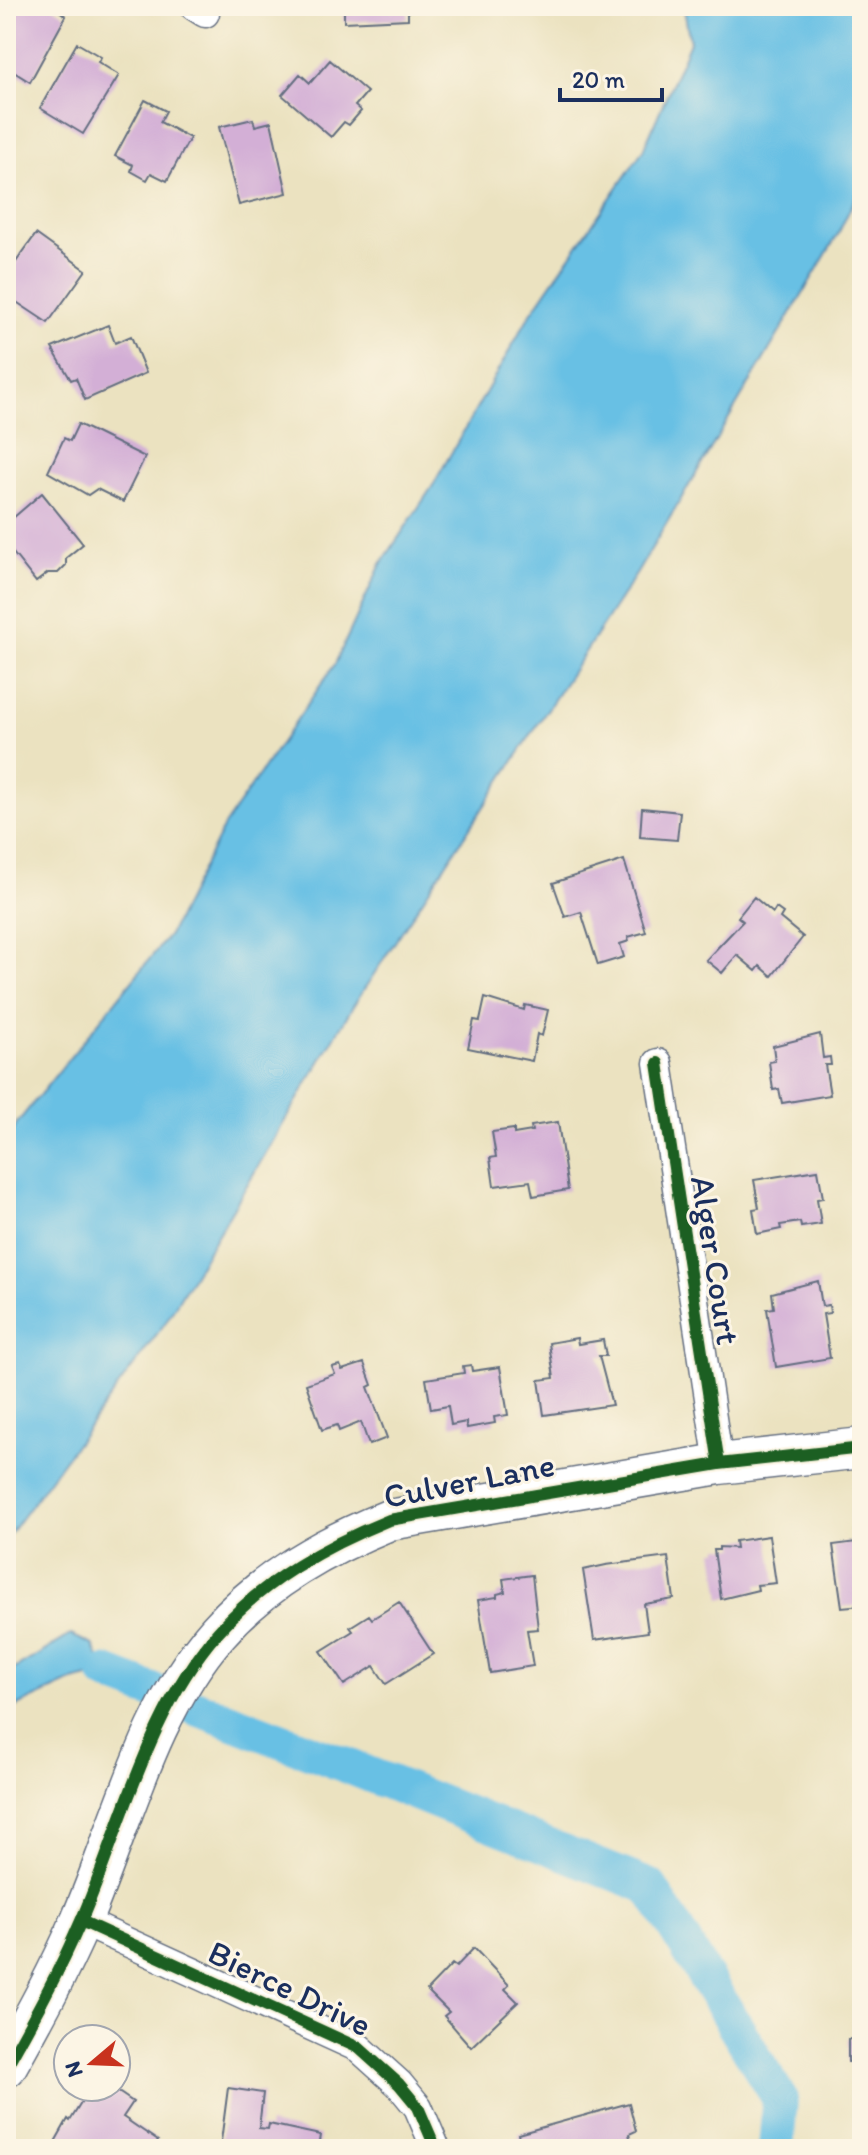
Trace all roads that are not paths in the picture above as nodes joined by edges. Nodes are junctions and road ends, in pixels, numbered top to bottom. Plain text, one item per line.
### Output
1 (658, 1063) dead end
2 (862, 1448) edge
3 (719, 1464) junction
4 (81, 1921) junction
5 (6, 2067) edge
6 (436, 2149) edge

1 - 3 street, Alger Court
2 - 3 street, Culver Lane
3 - 4 street, Culver Lane
4 - 5 street, Culver Lane
4 - 6 street, Bierce Drive

